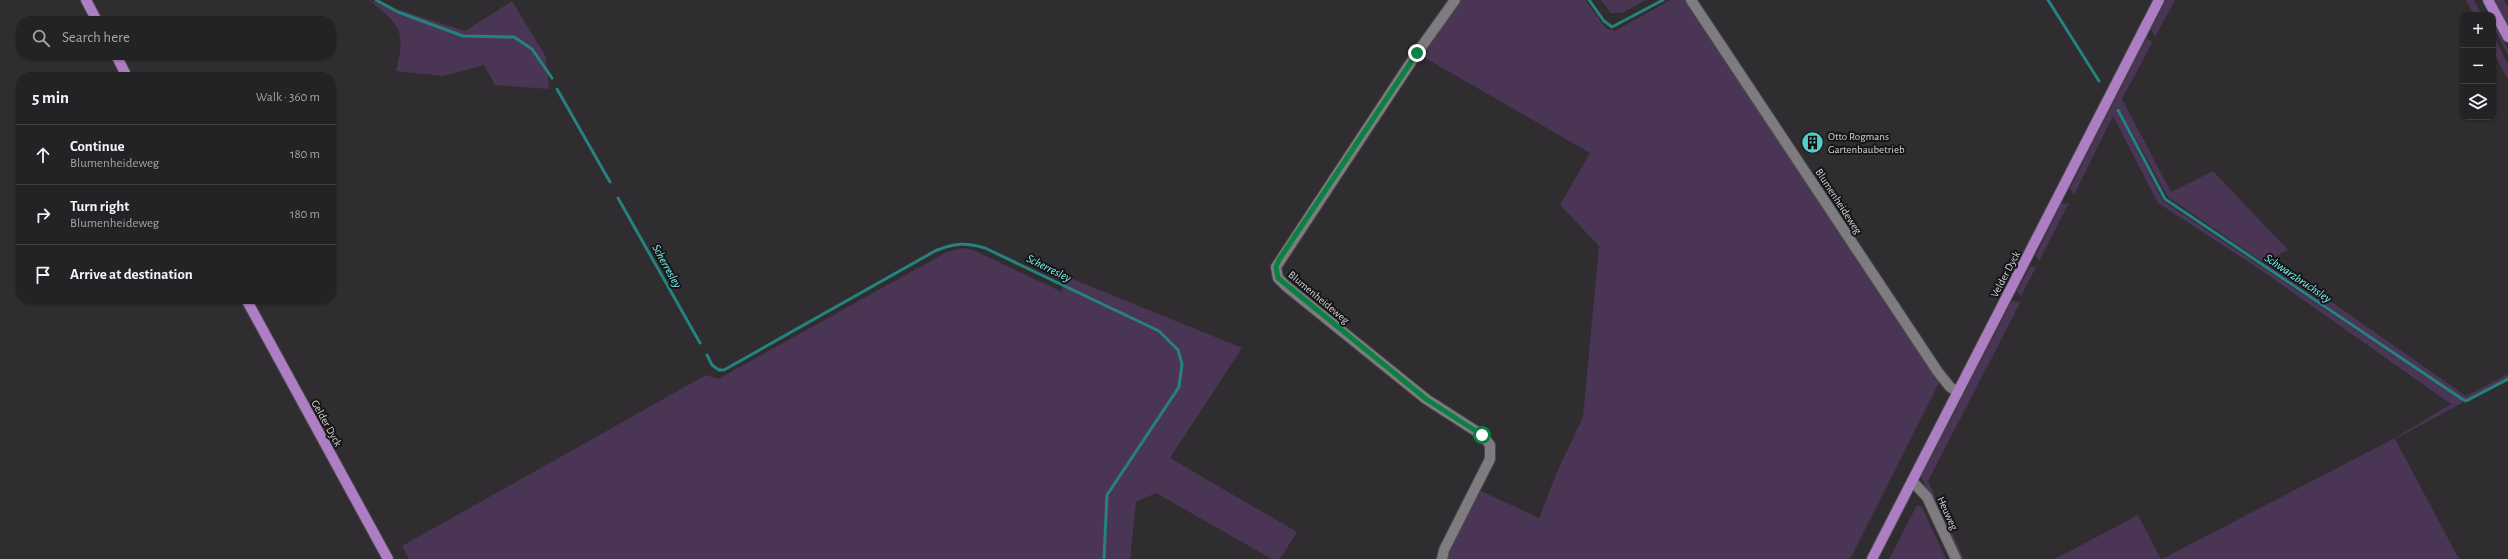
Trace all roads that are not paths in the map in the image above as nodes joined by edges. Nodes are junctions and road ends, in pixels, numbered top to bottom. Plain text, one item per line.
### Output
1 (86, 0) edge
2 (1455, 0) edge
3 (1691, 0) edge
4 (2159, 0) edge
5 (2488, 0) edge
6 (94, 16) edge
7 (2508, 38) edge
8 (119, 60) edge
9 (125, 72) edge
10 (249, 304) edge
11 (1958, 392) junction
12 (1912, 481) junction
13 (388, 559) edge
14 (1442, 559) edge
15 (1872, 559) edge
16 (1956, 559) edge

1 - 6 main road
2 - 14 street, Blumenheideweg
3 - 11 street, Blumenheideweg
4 - 11 main road, Velder Dyck
5 - 7 main road
8 - 9 main road
10 - 13 main road, Gelder Dyck
11 - 12 main road, Velder Dyck
12 - 15 main road, Velder Dyck
12 - 16 street, Heuweg

